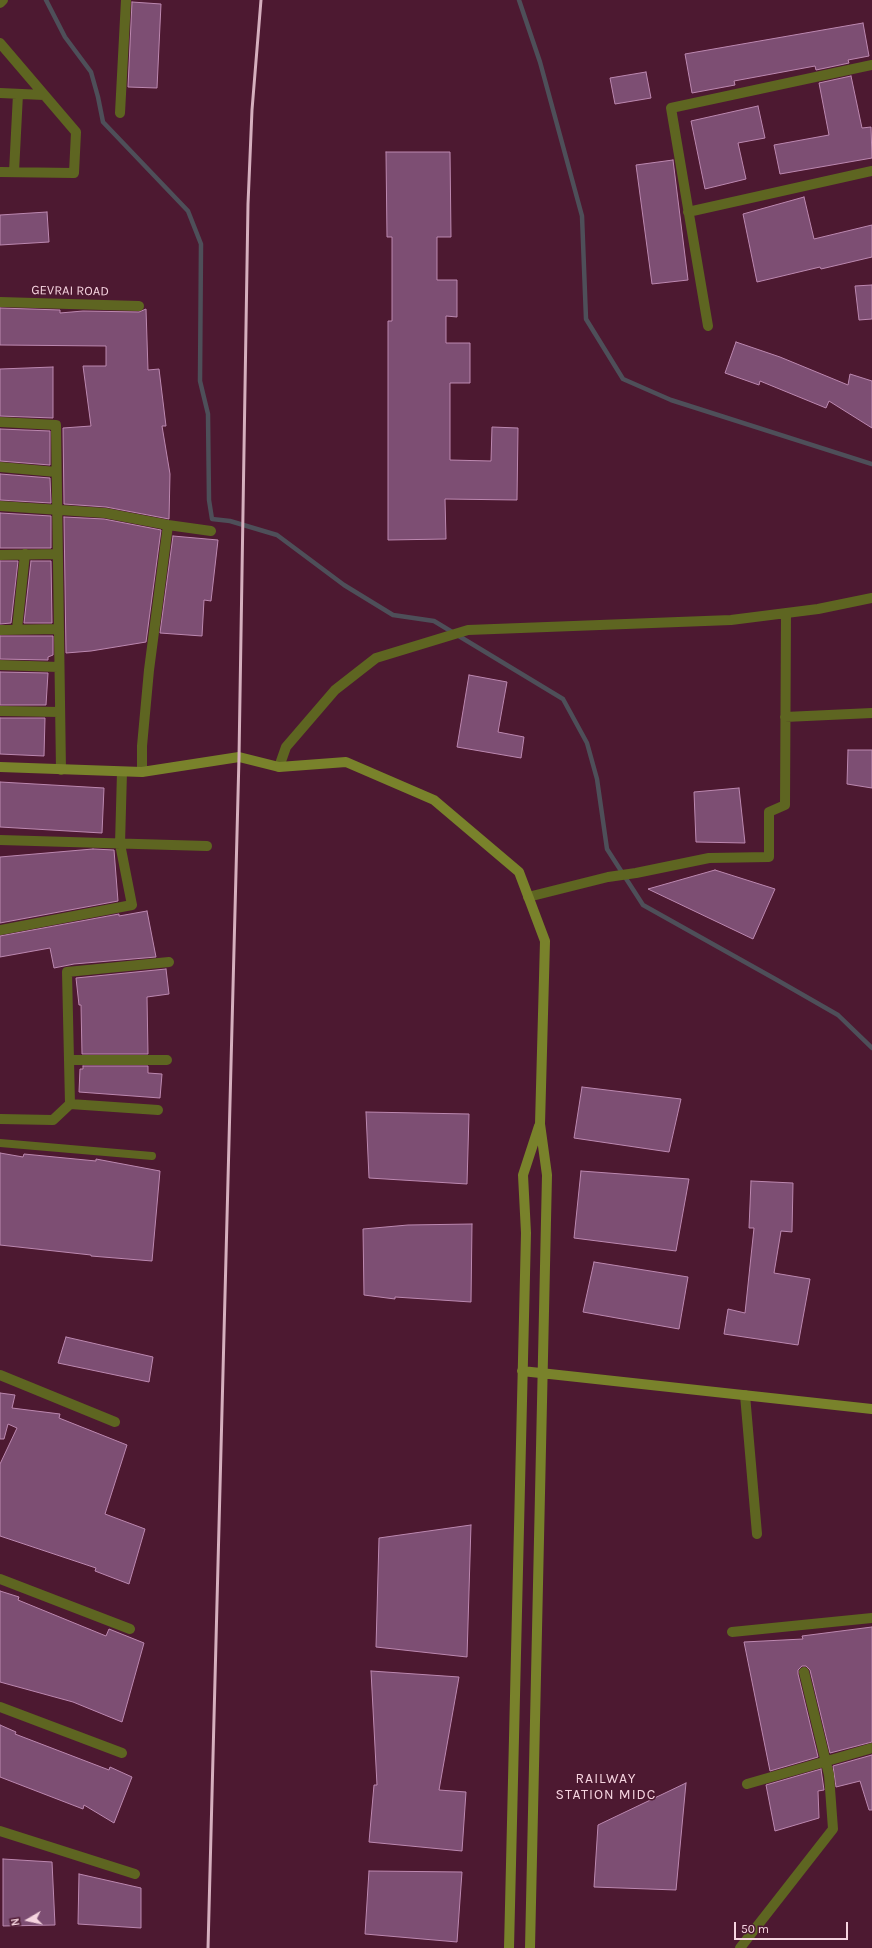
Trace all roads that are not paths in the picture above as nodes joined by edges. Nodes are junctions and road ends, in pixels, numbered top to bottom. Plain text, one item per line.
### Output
1 (3, 0) edge
2 (126, 0) edge
3 (0, 3) edge
4 (0, 43) edge
5 (872, 66) edge
6 (0, 93) edge
7 (18, 94) junction
8 (44, 95) junction
9 (120, 113) dead end
10 (872, 171) edge
11 (0, 172) edge
12 (14, 172) junction
13 (688, 212) junction
14 (0, 302) edge
15 (140, 306) dead end
16 (708, 326) dead end
17 (0, 422) edge
18 (0, 467) edge
19 (56, 472) junction
20 (0, 506) edge
21 (56, 509) junction
22 (168, 525) junction
23 (211, 531) dead end
24 (25, 554) junction
25 (57, 554) junction
26 (0, 555) edge
27 (872, 598) edge
28 (786, 613) junction
29 (17, 629) junction
30 (58, 629) junction
31 (0, 630) edge
32 (0, 665) edge
33 (58, 667) junction
34 (0, 711) edge
35 (59, 712) junction
36 (872, 713) edge
37 (786, 717) junction
38 (0, 767) edge
39 (279, 767) junction
40 (61, 770) junction
41 (122, 772) junction
42 (142, 772) junction
43 (0, 840) edge
44 (120, 844) junction
45 (207, 846) dead end
46 (528, 897) junction
47 (0, 930) edge
48 (169, 962) dead end
49 (69, 1060) junction
50 (167, 1060) dead end
51 (70, 1104) junction
52 (158, 1110) dead end
53 (0, 1119) edge
54 (540, 1124) junction
55 (0, 1143) edge
56 (152, 1156) dead end
57 (522, 1371) junction
58 (543, 1372) junction
59 (0, 1375) edge
60 (745, 1395) junction
61 (872, 1409) edge
62 (115, 1422) dead end
63 (757, 1534) dead end
64 (0, 1579) edge
65 (872, 1618) edge
66 (130, 1629) dead end
67 (732, 1632) dead end
68 (804, 1672) dead end
69 (0, 1707) edge
70 (872, 1748) edge
71 (122, 1753) dead end
72 (825, 1761) junction
73 (746, 1784) dead end
74 (0, 1830) edge
75 (136, 1874) dead end
76 (509, 1948) edge
77 (530, 1948) edge
78 (740, 1948) edge

1 - 3 street
2 - 9 street
4 - 8 street
5 - 13 street
6 - 7 street
7 - 8 street
7 - 12 street
8 - 12 street
10 - 13 street
11 - 12 street
13 - 16 street
14 - 15 street, GEVRAI ROAD
17 - 19 street
18 - 19 street
19 - 21 street
20 - 21 street
21 - 22 street
21 - 25 street
22 - 23 street
22 - 42 street
24 - 25 street
24 - 26 street
24 - 29 street
25 - 30 street
27 - 28 street
28 - 37 street
28 - 39 street
29 - 30 street
29 - 31 street
30 - 33 street
32 - 33 street
33 - 35 street
34 - 35 street
35 - 40 street
36 - 37 street
37 - 46 street
38 - 40 street
39 - 42 street
39 - 46 street
40 - 41 street
41 - 42 street
41 - 44 street
43 - 44 street
44 - 45 street
44 - 47 street
46 - 54 street
48 - 49 street
49 - 50 street
49 - 51 street
51 - 52 street
51 - 53 street
54 - 57 street
54 - 58 street
55 - 56 lane
57 - 58 street
57 - 76 street
58 - 60 street
58 - 77 street
59 - 62 street
60 - 61 street
60 - 63 street
64 - 66 street
65 - 67 street
68 - 72 street
69 - 71 street
70 - 72 street
72 - 73 street
72 - 78 street
74 - 75 street

